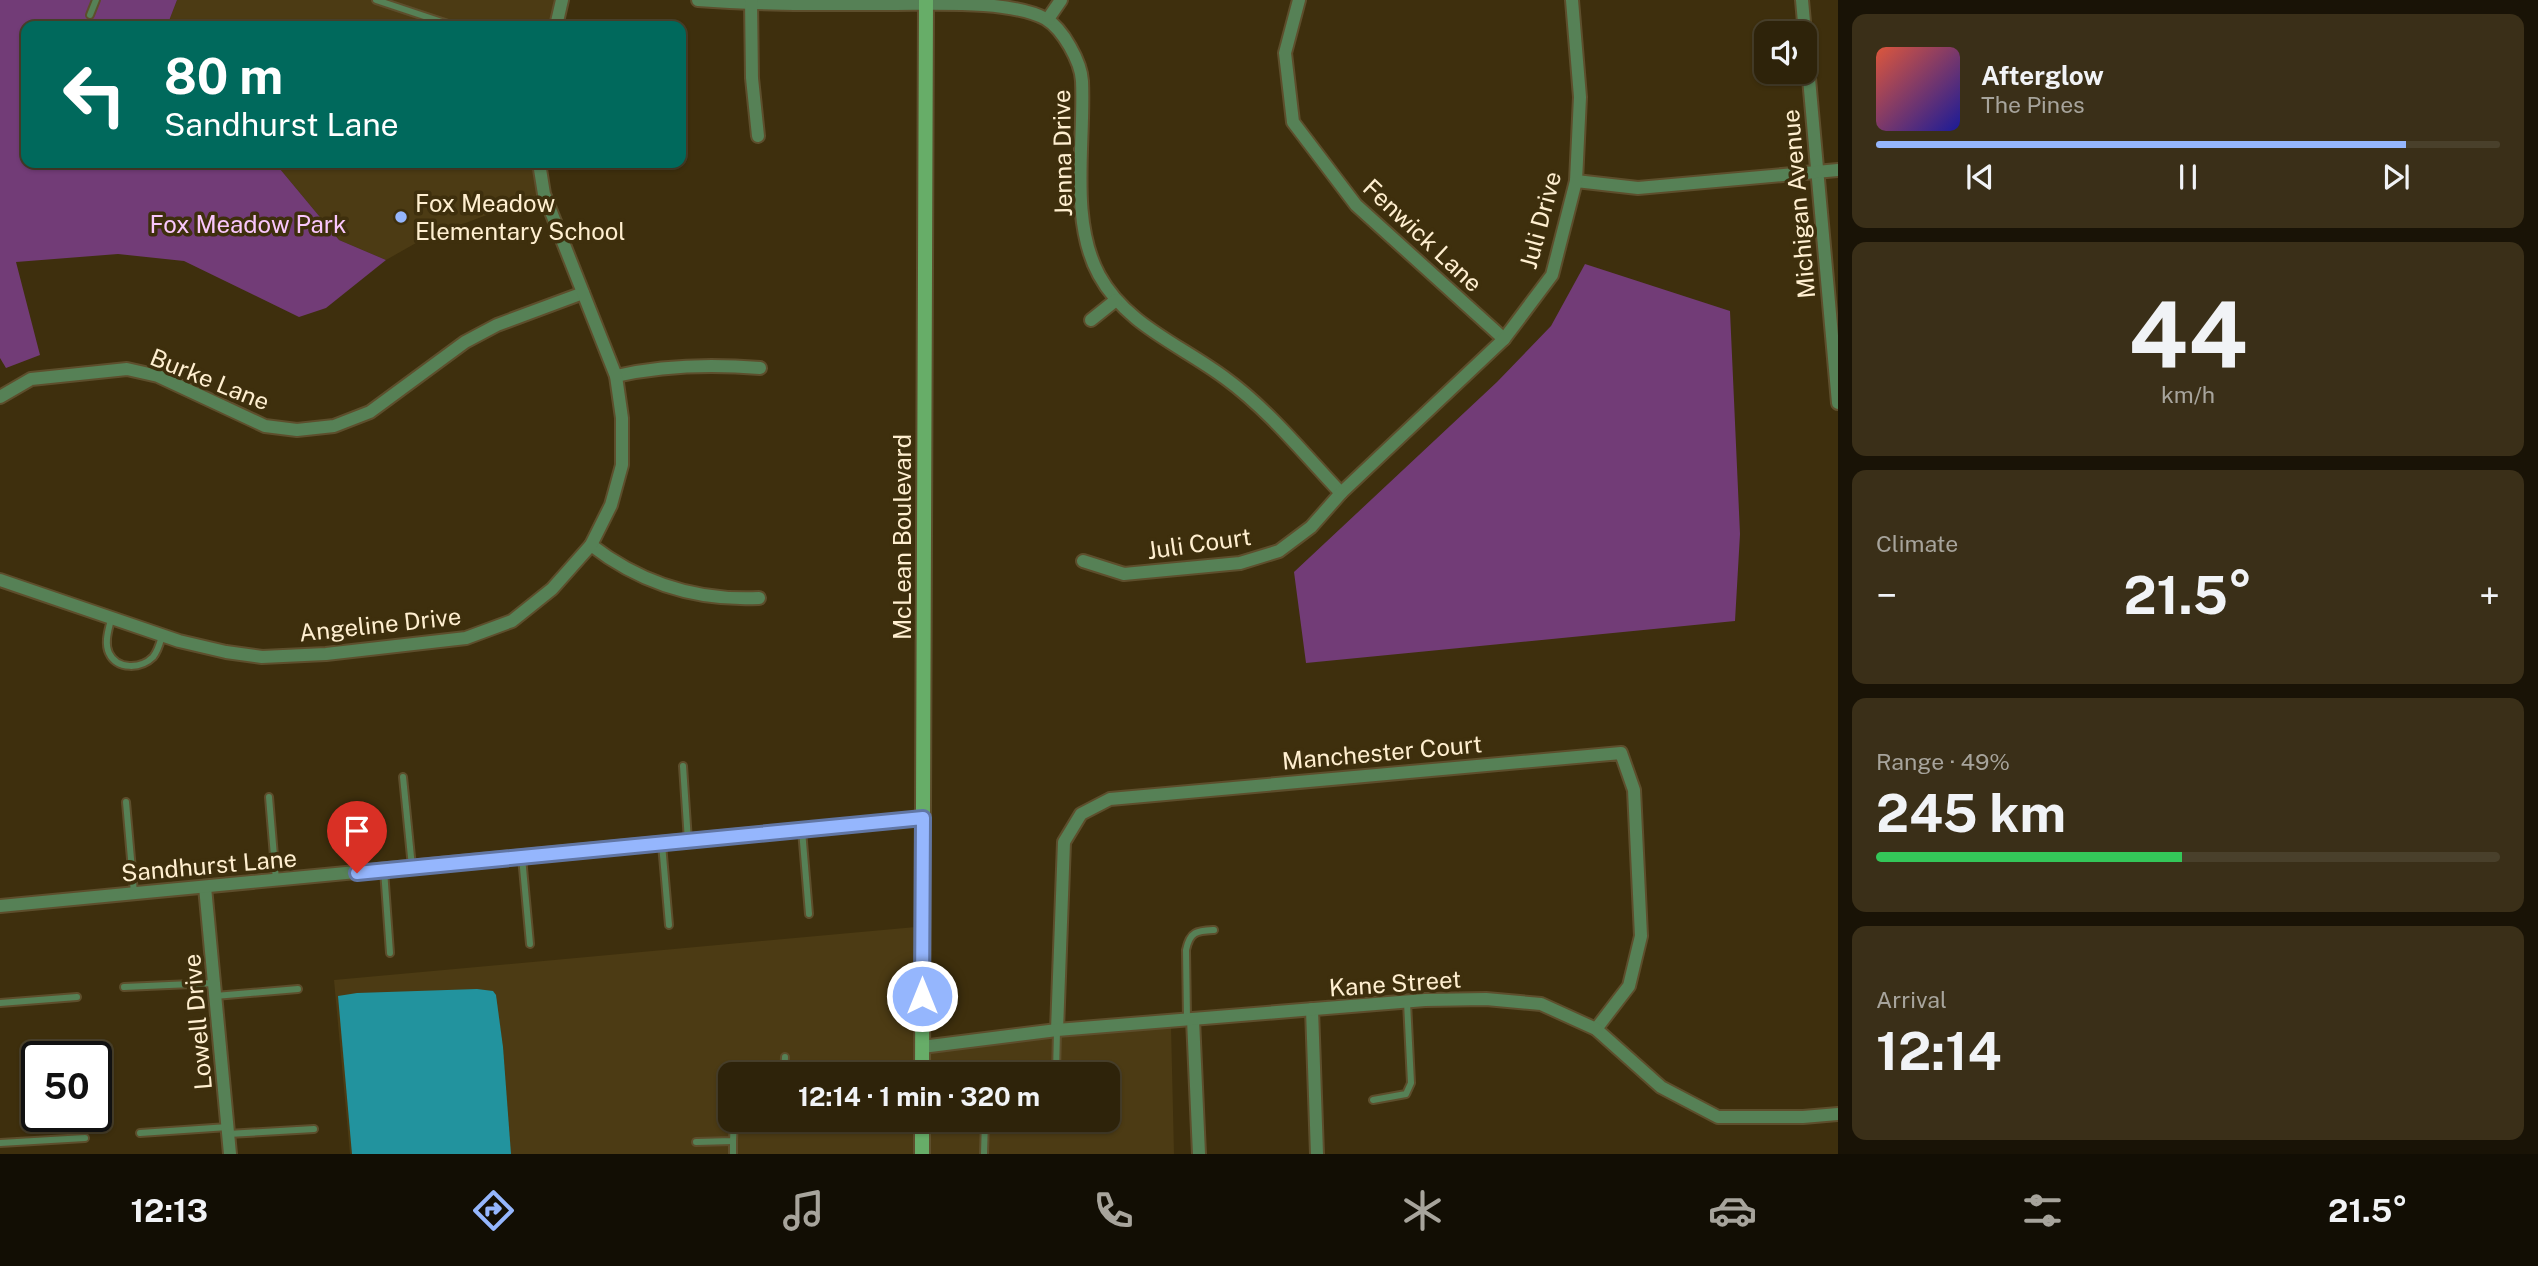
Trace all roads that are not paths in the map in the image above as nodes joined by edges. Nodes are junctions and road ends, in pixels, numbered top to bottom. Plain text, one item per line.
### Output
1 (96, 0) edge
2 (376, 0) edge
3 (562, 0) edge
4 (698, 0) edge
5 (1062, 0) edge
6 (1299, 0) edge
7 (1572, 0) edge
8 (1802, 0) edge
9 (751, 2) edge
10 (926, 2) edge
11 (90, 15) dead end
12 (1048, 19) junction
13 (439, 21) edge
14 (557, 21) edge
15 (758, 136) dead end
16 (540, 168) edge
17 (1838, 170) edge
18 (1816, 172) junction
19 (1576, 181) junction
20 (583, 293) junction
21 (1116, 300) junction
22 (1091, 320) dead end
23 (1504, 339) junction
24 (760, 368) dead end
25 (616, 376) junction
26 (0, 397) edge
27 (1838, 403) edge
28 (1342, 493) junction
29 (591, 545) junction
30 (1083, 561) dead end
31 (0, 580) edge
32 (759, 598) dead end
33 (111, 619) junction
34 (162, 636) junction
35 (683, 766) dead end
36 (403, 778) dead end
37 (269, 797) dead end
38 (126, 802) dead end
39 (923, 818) junction
40 (802, 830) junction
41 (688, 841) junction
42 (662, 844) junction
43 (522, 857) junction
44 (412, 867) junction
45 (384, 870) junction
46 (276, 880) junction
47 (205, 887) junction
48 (134, 893) junction
49 (0, 906) edge
50 (809, 914) dead end
51 (669, 925) dead end
52 (1214, 930) dead end
53 (530, 944) dead end
54 (390, 953) dead end
55 (214, 983) junction
56 (124, 987) dead end
57 (298, 989) dead end
58 (215, 996) junction
59 (77, 997) dead end
60 (1407, 1002) junction
61 (0, 1003) edge
62 (1312, 1009) junction
63 (1190, 1019) junction
64 (1597, 1029) junction
65 (1057, 1030) junction
66 (922, 1047) junction
67 (785, 1057) dead end
68 (785, 1062) edge
69 (922, 1062) edge
70 (1056, 1062) edge
71 (1373, 1100) dead end
72 (1838, 1114) edge
73 (314, 1129) dead end
74 (228, 1130) junction
75 (140, 1132) dead end
76 (733, 1132) edge
77 (922, 1132) edge
78 (985, 1132) edge
79 (85, 1138) dead end
80 (733, 1141) junction
81 (696, 1142) dead end
82 (0, 1143) edge
83 (230, 1154) edge
84 (733, 1154) edge
85 (922, 1154) edge
86 (985, 1154) edge
87 (1199, 1154) edge
88 (1317, 1154) edge

1 - 11 lane
2 - 13 lane
3 - 14 street
4 - 9 street
5 - 12 street
6 - 23 street, Fenwick Lane
7 - 19 street, Juli Drive
8 - 18 street, Michigan Avenue
9 - 10 street
9 - 15 street
10 - 12 street
10 - 39 main road, McLean Boulevard
12 - 21 street, Jenna Drive
16 - 20 street, Angeline Drive
17 - 18 street
18 - 19 street
18 - 27 street, Michigan Avenue
19 - 23 street, Juli Drive
20 - 25 street, Angeline Drive
20 - 26 street, Burke Lane
21 - 22 street
21 - 28 street, Jenna Drive
23 - 28 street, Juli Drive
24 - 25 street
25 - 29 street, Angeline Drive
28 - 30 street, Juli Court
29 - 32 street
29 - 34 street, Angeline Drive
31 - 33 street, Angeline Drive
33 - 34 street, Angeline Drive
33 - 34 lane
35 - 41 lane
36 - 44 lane
37 - 46 lane
38 - 48 lane
39 - 40 street, Sandhurst Lane
39 - 66 main road, McLean Boulevard
40 - 41 street, Sandhurst Lane
40 - 50 lane
41 - 42 street, Sandhurst Lane
42 - 43 street, Sandhurst Lane
42 - 51 lane
43 - 44 street, Sandhurst Lane
43 - 53 lane
44 - 45 street, Sandhurst Lane
45 - 46 street, Sandhurst Lane
45 - 54 lane
46 - 47 street, Sandhurst Lane
47 - 48 street, Sandhurst Lane
47 - 55 street, Lowell Drive
48 - 49 street, Sandhurst Lane
52 - 63 lane
55 - 56 lane
55 - 58 street, Lowell Drive
57 - 58 lane
58 - 74 street, Lowell Drive
59 - 61 lane
60 - 62 street, Kane Street
60 - 64 street, Kane Street
60 - 71 lane
62 - 63 street, Kane Street
62 - 88 street
63 - 65 street, Kane Street
63 - 87 street
64 - 65 street, Manchester Court
64 - 72 street, Kane Street
65 - 66 street, Kane Street
65 - 70 lane
66 - 69 main road, McLean Boulevard
67 - 68 lane
73 - 74 lane
74 - 75 lane
74 - 83 street, Lowell Drive
76 - 80 lane
77 - 85 main road
78 - 86 lane
79 - 82 lane
80 - 81 lane
80 - 84 lane

